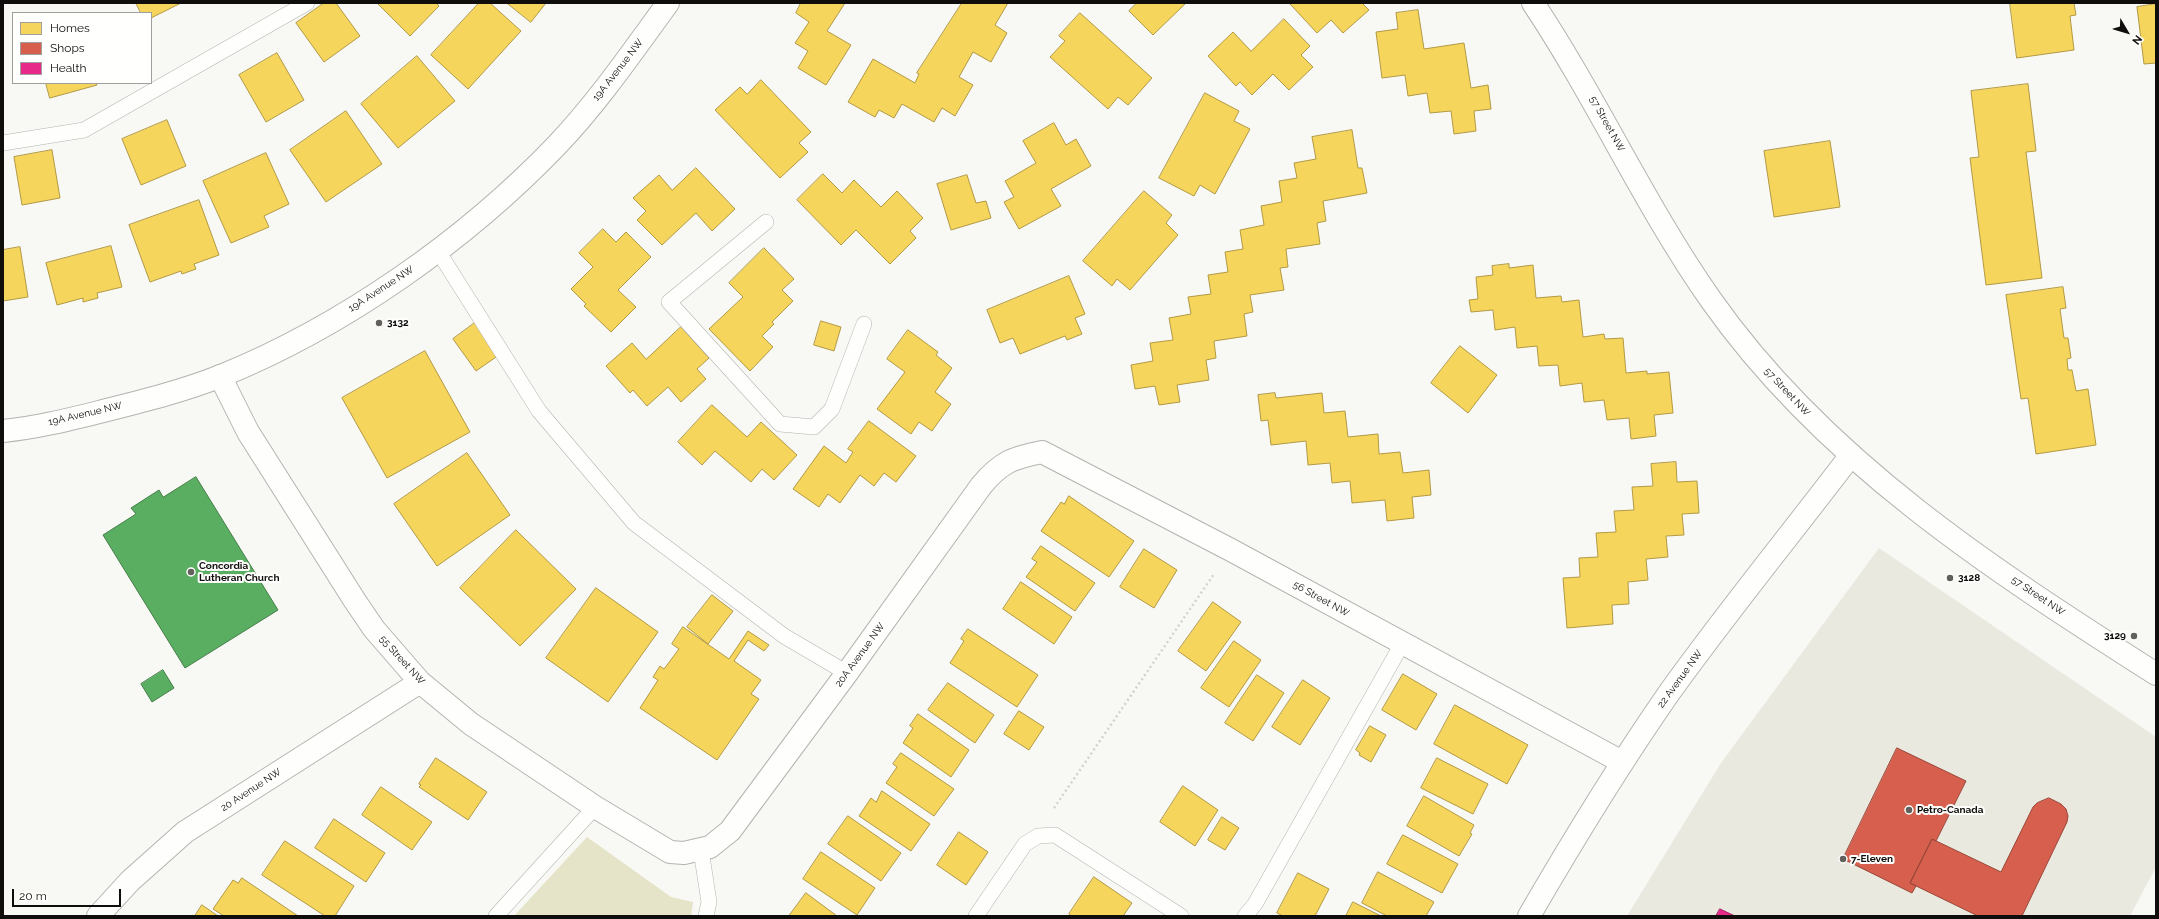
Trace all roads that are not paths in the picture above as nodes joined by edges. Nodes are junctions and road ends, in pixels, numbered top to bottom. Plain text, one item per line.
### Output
1 (308, 3) edge
2 (668, 3) edge
3 (1534, 3) edge
4 (3, 143) edge
5 (766, 222) dead end
6 (438, 252) junction
7 (864, 324) dead end
8 (220, 376) junction
9 (3, 431) edge
10 (1851, 455) junction
11 (1016, 457) joint
12 (1402, 644) junction
13 (847, 673) junction
14 (2156, 674) edge
15 (420, 682) junction
16 (1622, 762) junction
17 (596, 807) junction
18 (701, 850) junction
19 (98, 916) edge
20 (496, 916) edge
21 (706, 916) edge
22 (976, 916) edge
23 (1180, 916) edge
24 (1245, 916) edge
25 (1529, 916) edge

1 - 4 lane
2 - 6 street, 19A Avenue NW
3 - 10 street, 57 Street NW
5 - 7 lane
6 - 8 street, 19A Avenue NW
6 - 13 lane
8 - 9 street, 19A Avenue NW
8 - 15 street, 55 Street NW
10 - 14 street, 57 Street NW
10 - 16 street, 22 Avenue NW
11 - 12 street, 56 Street NW
11 - 13 street, 20A Avenue NW
12 - 16 street, 56 Street NW
12 - 24 lane
13 - 18 street, 20A Avenue NW
15 - 17 street, 55 Street NW
15 - 19 street, 20 Avenue NW
16 - 25 street, 22 Avenue NW
17 - 18 street, 55 Street NW
17 - 20 lane
18 - 21 lane
22 - 23 lane

